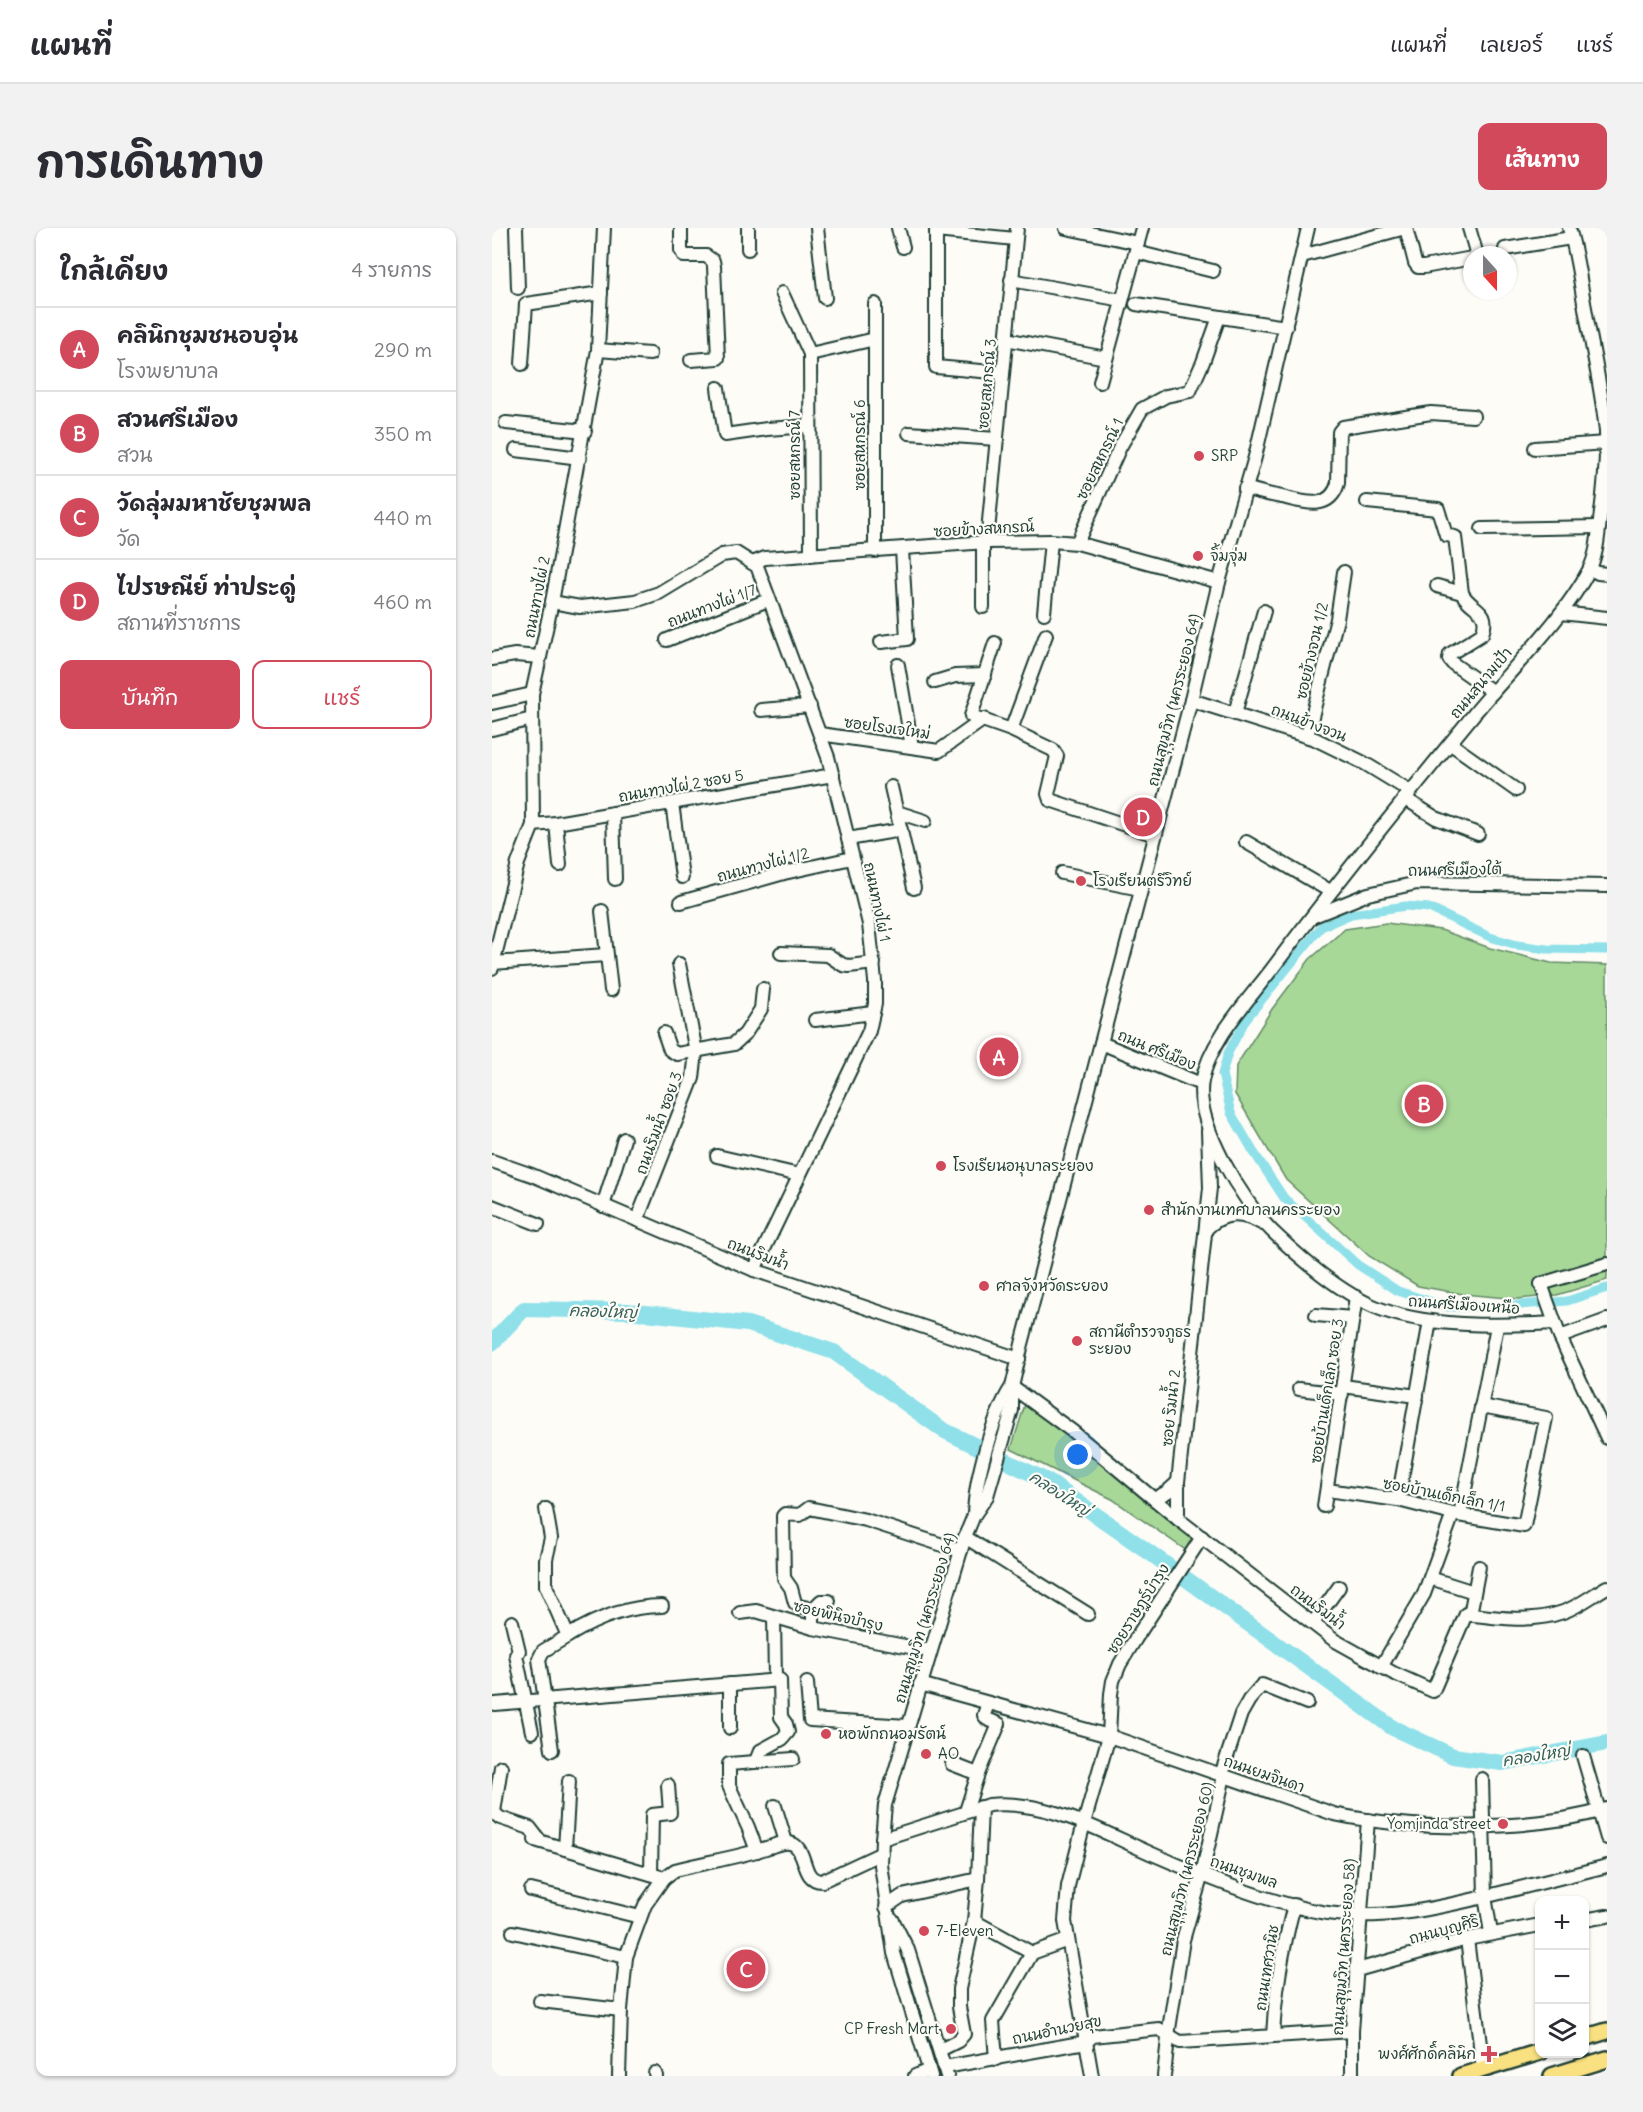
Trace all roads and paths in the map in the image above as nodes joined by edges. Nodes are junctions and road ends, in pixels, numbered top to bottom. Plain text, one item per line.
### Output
1 (516, 228) edge
2 (604, 228) edge
3 (681, 228) edge
4 (748, 228) edge
5 (817, 228) edge
6 (898, 228) edge
7 (1072, 228) edge
8 (1142, 228) edge
9 (1308, 228) edge
10 (1406, 228) edge
11 (1469, 228) edge
12 (1570, 233) edge
13 (1016, 234) edge
14 (1474, 246) edge
15 (1517, 246) edge
16 (903, 247) dead end
17 (1137, 247) junction
18 (748, 249) dead end
19 (1302, 256) junction
20 (1463, 260) edge
21 (1213, 271) dead end
22 (1011, 280) junction
23 (518, 288) dead end
24 (601, 293) junction
25 (782, 293) dead end
26 (825, 298) dead end
27 (1122, 300) junction
28 (875, 304) dead end
29 (1136, 304) dead end
30 (1219, 317) junction
31 (1286, 327) junction
32 (875, 339) junction
33 (1006, 339) junction
34 (598, 350) junction
35 (1593, 353) junction
36 (1607, 353) edge
37 (650, 354) dead end
38 (810, 354) junction
39 (1106, 358) junction
40 (692, 360) dead end
41 (522, 364) dead end
42 (1003, 373) junction
43 (1100, 382) dead end
44 (718, 388) dead end
45 (1605, 409) edge
46 (1473, 416) dead end
47 (506, 423) dead end
48 (810, 426) junction
49 (585, 431) junction
50 (909, 433) dead end
51 (997, 438) junction
52 (1606, 443) edge
53 (1534, 448) dead end
54 (516, 450) dead end
55 (580, 458) junction
56 (1606, 460) edge
57 (1245, 488) junction
58 (1367, 502) dead end
59 (1604, 514) edge
60 (1599, 527) junction
61 (1482, 529) dead end
62 (1051, 541) junction
63 (985, 542) junction
64 (1077, 543) junction
65 (902, 549) junction
66 (875, 551) junction
67 (811, 555) junction
68 (754, 564) junction
69 (1590, 569) junction
70 (1344, 572) dead end
71 (1607, 574) edge
72 (1220, 582) junction
73 (1437, 586) dead end
74 (1462, 593) junction
75 (768, 600) junction
76 (552, 602) junction
77 (983, 607) dead end
78 (1264, 611) dead end
79 (1044, 613) dead end
80 (1560, 613) junction
81 (1607, 618) edge
82 (1046, 635) dead end
83 (667, 640) dead end
84 (881, 642) dead end
85 (995, 643) dead end
86 (540, 657) junction
87 (492, 659) edge
88 (898, 665) dead end
89 (985, 675) junction
90 (935, 682) dead end
91 (1493, 692) junction
92 (532, 694) junction
93 (1191, 700) junction
94 (492, 703) edge
95 (810, 706) junction
96 (761, 710) dead end
97 (1235, 713) junction
98 (532, 719) junction
99 (984, 719) junction
100 (492, 729) edge
101 (1011, 730) junction
102 (820, 734) junction
103 (1307, 736) junction
104 (1451, 744) junction
105 (912, 747) junction
106 (833, 775) junction
107 (891, 787) dead end
108 (1516, 790) dead end
109 (1407, 795) junction
110 (672, 803) junction
111 (897, 812) junction
112 (613, 813) junction
113 (925, 821) dead end
114 (556, 823) junction
115 (533, 825) junction
116 (901, 830) junction
117 (1478, 834) dead end
118 (1155, 835) junction
119 (848, 840) junction
120 (1246, 842) dead end
121 (852, 858) junction
122 (560, 865) dead end
123 (1062, 873) dead end
124 (682, 877) dead end
125 (615, 879) dead end
126 (1607, 886) edge
127 (914, 888) dead end
128 (1140, 889) junction
129 (1330, 891) junction
130 (681, 902) dead end
131 (602, 911) dead end
132 (1310, 918) junction
133 (495, 938) edge
134 (781, 952) dead end
135 (606, 955) junction
136 (874, 963) junction
137 (679, 964) dead end
138 (493, 966) edge
139 (763, 989) dead end
140 (611, 990) dead end
141 (873, 1013) junction
142 (815, 1020) dead end
143 (664, 1033) dead end
144 (1101, 1043) junction
145 (696, 1052) junction
146 (1201, 1091) junction
147 (1208, 1124) junction
148 (624, 1139) dead end
149 (717, 1156) dead end
150 (492, 1161) edge
151 (799, 1175) junction
152 (1232, 1176) junction
153 (1210, 1188) junction
154 (1239, 1189) junction
155 (492, 1206) edge
156 (603, 1206) junction
157 (1208, 1207) junction
158 (1230, 1215) junction
159 (637, 1220) junction
160 (538, 1224) dead end
161 (1268, 1226) junction
162 (1206, 1229) junction
163 (1607, 1264) edge
164 (754, 1270) junction
165 (1356, 1297) junction
166 (1316, 1315) dead end
167 (1353, 1318) junction
168 (1554, 1319) junction
169 (1430, 1320) junction
170 (1607, 1320) edge
171 (1497, 1326) junction
172 (1560, 1337) junction
173 (1019, 1359) junction
174 (1012, 1387) junction
175 (1299, 1389) dead end
176 (1342, 1390) junction
177 (1417, 1396) junction
178 (1481, 1406) junction
179 (1607, 1438) edge
180 (1178, 1482) junction
181 (1327, 1490) junction
182 (1154, 1499) junction
183 (1398, 1500) junction
184 (1324, 1506) dead end
185 (546, 1509) dead end
186 (1457, 1514) junction
187 (974, 1515) junction
188 (1178, 1519) junction
189 (965, 1537) junction
190 (1202, 1537) junction
191 (961, 1551) junction
192 (1479, 1567) dead end
193 (1430, 1578) junction
194 (1339, 1587) dead end
195 (1607, 1587) edge
196 (1474, 1592) junction
197 (829, 1601) dead end
198 (662, 1606) dead end
199 (813, 1609) junction
200 (740, 1613) dead end
201 (1088, 1614) dead end
202 (1470, 1615) junction
203 (774, 1617) junction
204 (512, 1622) dead end
205 (1312, 1623) junction
206 (813, 1628) junction
207 (568, 1636) junction
208 (930, 1651) junction
209 (1382, 1667) junction
210 (775, 1680) junction
211 (807, 1683) dead end
212 (730, 1684) junction
213 (920, 1684) junction
214 (546, 1699) junction
215 (525, 1701) junction
216 (1307, 1702) dead end
217 (988, 1703) junction
218 (495, 1704) dead end
219 (908, 1726) junction
220 (730, 1728) dead end
221 (532, 1732) dead end
222 (1109, 1736) junction
223 (552, 1750) dead end
224 (1583, 1756) dead end
225 (793, 1759) dead end
226 (756, 1761) junction
227 (952, 1764) dead end
228 (501, 1767) dead end
229 (978, 1773) junction
230 (1223, 1775) junction
231 (1482, 1779) dead end
232 (569, 1781) dead end
233 (668, 1785) dead end
234 (775, 1806) dead end
235 (981, 1807) junction
236 (1603, 1810) edge
237 (493, 1811) edge
238 (966, 1811) junction
239 (1368, 1820) junction
240 (1083, 1823) junction
241 (1483, 1826) junction
242 (1607, 1838) edge
243 (882, 1839) junction
244 (786, 1842) junction
245 (565, 1849) junction
246 (757, 1851) junction
247 (882, 1853) junction
248 (1607, 1866) edge
249 (651, 1874) junction
250 (1202, 1874) junction
251 (664, 1878) junction
252 (978, 1879) junction
253 (531, 1890) dead end
254 (1485, 1896) junction
255 (1294, 1905) junction
256 (886, 1907) junction
257 (1607, 1916) edge
258 (640, 1917) junction
259 (1360, 1917) junction
260 (1589, 1919) edge
261 (974, 1921) junction
262 (1535, 1926) edge
263 (513, 1932) dead end
264 (1491, 1933) junction
265 (1467, 1939) junction
266 (1068, 1940) junction
267 (1032, 1953) junction
268 (626, 1957) junction
269 (1357, 1970) junction
270 (540, 2001) dead end
271 (621, 2010) junction
272 (1352, 2031) junction
273 (1607, 2031) edge
274 (1168, 2036) junction
275 (1274, 2036) junction
276 (1589, 2036) edge
277 (1086, 2042) junction
278 (940, 2050) junction
279 (1535, 2055) edge
280 (1543, 2058) edge
281 (996, 2059) junction
282 (1607, 2059) edge
283 (1483, 2069) junction
284 (946, 2072) edge
285 (930, 2073) edge
286 (619, 2076) edge
287 (915, 2076) edge
288 (1092, 2076) edge
289 (1164, 2076) edge
290 (1352, 2076) edge
291 (1461, 2076) edge
292 (1551, 2076) edge

1 - 23 street
2 - 24 street, ถนนทางไผ่ 2
3 - 40 street
4 - 18 street
5 - 26 street
6 - 16 street
7 - 17 street
8 - 17 street
9 - 19 street, ถนนสุขุมวิท (นครระยอง 64)
10 - 19 street
10 - 20 street
11 - 14 street
12 - 15 street
12 - 35 street, ถนนสนามเป้า
13 - 22 street, ซอยสหกรณ์ 3
13 - 42 street
17 - 21 street
17 - 27 street
19 - 31 street, ถนนสุขุมวิท (นครระยอง 64)
22 - 27 street
22 - 33 street, ซอยสหกรณ์ 3
24 - 34 street, ถนนทางไผ่ 2
24 - 41 street
25 - 38 street
27 - 39 street
28 - 32 street, ซอยสหกรณ์ 6
29 - 30 street
30 - 31 street
30 - 64 street, ซอยสหกรณ์ 1
31 - 57 street, ถนนสุขุมวิท (นครระยอง 64)
32 - 38 street
32 - 66 street, ซอยสหกรณ์ 6
33 - 39 street
33 - 42 street, ซอยสหกรณ์ 3
34 - 37 street
34 - 49 street, ถนนทางไผ่ 2
35 - 36 street
35 - 45 street, ถนนสนามเป้า
38 - 48 street, ซอยสหกรณ์ 7
39 - 43 street
42 - 51 street, ซอยสหกรณ์ 3
44 - 48 street
45 - 52 street, ถนนสนามเป้า
46 - 57 street
47 - 49 street
48 - 67 street, ซอยสหกรณ์ 7
49 - 55 street, ถนนทางไผ่ 2
50 - 51 street
51 - 63 street, ซอยสหกรณ์ 3
52 - 53 street
52 - 56 street, ถนนสนามเป้า
54 - 55 street
55 - 76 street, ถนนทางไผ่ 2
56 - 59 street, ถนนสนามเป้า
57 - 72 street, ถนนสุขุมวิท (นครระยอง 64)
58 - 74 street
59 - 60 street, ถนนสนามเป้า
60 - 61 street
60 - 69 street, ถนนสนามเป้า
62 - 63 street, ซอยข้างสหกรณ์
62 - 64 street, ซอยข้างสหกรณ์
62 - 79 street
63 - 65 street, ซอยข้างสหกรณ์
63 - 77 street, ซอยสหกรณ์ 3
64 - 72 street, ซอยข้างสหกรณ์
65 - 66 street, ซอยข้างสหกรณ์
65 - 84 street
66 - 67 street, ซอยข้างสหกรณ์
67 - 68 street, ซอยข้างสหกรณ์
68 - 75 street, ถนนทางไผ่ 1
68 - 76 street
69 - 71 street
69 - 80 street, ถนนสนามเป้า
70 - 103 street, ซอยข้างจวน 1/2
72 - 93 street, ถนนสุขุมวิท (นครระยอง 64)
73 - 74 street
74 - 91 street
75 - 83 street, ถนนทางไผ่ 1/7
75 - 95 street, ถนนทางไผ่ 1
76 - 86 street, ถนนทางไผ่ 2
78 - 97 street
80 - 81 street
80 - 91 street, ถนนสนามเป้า
82 - 101 street
85 - 89 street
86 - 87 street
86 - 92 street, ถนนทางไผ่ 2
88 - 105 street
89 - 90 street
89 - 99 street
91 - 104 street, ถนนสนามเป้า
92 - 94 street
92 - 98 street, ถนนทางไผ่ 2
93 - 97 street, ถนนข้างจวน
93 - 118 street, ถนนสุขุมวิท (นครระยอง 64)
95 - 96 street
95 - 102 street, ถนนทางไผ่ 1
97 - 103 street, ถนนข้างจวน
98 - 100 street
98 - 115 street, ถนนทางไผ่ 2
99 - 101 street
99 - 105 street, ซอยโรงเจใหม่
101 - 118 street
102 - 105 street, ซอยโรงเจใหม่
102 - 106 street, ถนนทางไผ่ 1
103 - 109 street, ถนนข้างจวน
104 - 108 street
104 - 109 street, ถนนสนามเป้า
106 - 110 street, ถนนทางไผ่ 2 ซอย 5
106 - 119 street, ถนนทางไผ่ 1
107 - 111 street
109 - 117 street, ถนนข้างจวน
109 - 129 street, ถนนสนามเป้า
110 - 112 street, ถนนทางไผ่ 2 ซอย 5
110 - 124 street
111 - 113 street
111 - 116 street
112 - 114 street, ถนนทางไผ่ 2 ซอย 5
112 - 125 street
114 - 115 street, ถนนทางไผ่ 2 ซอย 5
114 - 122 street
115 - 133 street, ถนนทางไผ่ 2
116 - 119 street
116 - 127 street
118 - 128 street, ถนนสุขุมวิท (นครระยอง 64)
119 - 121 street, ถนนทางไผ่ 1
120 - 129 street
121 - 130 street, ถนนทางไผ่ 1/2
121 - 136 street, ถนนทางไผ่ 1
123 - 128 street
126 - 132 street, ถนนศรีเมืองใต้
128 - 144 street, ถนนสุขุมวิท (นครระยอง 64)
129 - 132 street, ถนนสนามเป้า
131 - 135 street
132 - 146 street, ถนนสนามเป้า
133 - 138 street, ถนนทางไผ่ 2
134 - 136 street
135 - 138 street
135 - 140 street
136 - 141 street, ถนนทางไผ่ 1
137 - 145 street, ถนนริมน้ำ ซอย 3
139 - 145 street
141 - 142 street
141 - 151 street, ถนนทางไผ่ 1
143 - 145 street
144 - 146 street, ถนน ศรีเมือง
144 - 173 street, ถนนสุขุมวิท (นครระยอง 64)
145 - 159 street, ถนนริมน้ำ ซอย 3
146 - 147 street, ถนนศรีเมืองเหนือ
147 - 152 street, ถนนศรีเมืองเหนือ
147 - 153 street, ซอย ริมน้ำ 2
148 - 156 street
149 - 151 street
150 - 156 street, ถนนริมน้ำ
151 - 164 street, ถนนทางไผ่ 1
152 - 153 street
152 - 154 street, ถนนศรีเมืองเหนือ
153 - 157 street, ซอย ริมน้ำ 2
154 - 158 street
154 - 161 street, ถนนศรีเมืองเหนือ
155 - 160 street
156 - 159 street, ถนนริมน้ำ
157 - 158 street
157 - 162 street, ซอย ริมน้ำ 2
158 - 161 street
158 - 162 street
159 - 164 street, ถนนริมน้ำ
161 - 165 street, ถนนศรีเมืองเหนือ
162 - 180 street, ซอย ริมน้ำ 2
163 - 168 street
164 - 173 street, ถนนริมน้ำ
165 - 167 street, ซอยบ้านเด็กเล็ก ซอย 3
165 - 169 street, ถนนศรีเมืองเหนือ
166 - 167 street
167 - 176 street, ซอยบ้านเด็กเล็ก ซอย 3
168 - 171 street, ถนนศรีเมืองเหนือ
168 - 172 street
169 - 171 street, ถนนศรีเมืองเหนือ
169 - 177 street
170 - 172 street
171 - 178 street
172 - 179 street
173 - 174 street, ถนนสุขุมวิท (นครระยอง 64)
174 - 182 street, ถนนริมน้ำ
174 - 187 street, ถนนสุขุมวิท (นครระยอง 64)
174 - 187 street, ถนนสุขุมวิท (นครระยอง 64)
175 - 176 street
176 - 177 street
176 - 181 street, ซอยบ้านเด็กเล็ก ซอย 3
177 - 183 street
178 - 186 street
178 - 186 street, ซอยบ้านเด็กเล็ก 1/1
180 - 182 street
180 - 188 street, ซอย ริมน้ำ 2
181 - 183 street, ซอยบ้านเด็กเล็ก 1/1
181 - 184 street, ซอยบ้านเด็กเล็ก ซอย 3
182 - 188 street, ถนนริมน้ำ
183 - 186 street, ซอยบ้านเด็กเล็ก 1/1
185 - 207 street
186 - 193 street
187 - 189 street, ถนนสุขุมวิท (นครระยอง 64)
188 - 190 street, ถนนริมน้ำ
189 - 191 street, ถนนสุขุมวิท (นครระยอง 64)
189 - 201 street
190 - 205 street, ถนนริมน้ำ
190 - 222 street, ซอยราษฎร์บำรุง
191 - 199 street
191 - 208 street, ถนนสุขุมวิท (นครระยอง 64)
192 - 196 street
193 - 196 street
193 - 209 street
194 - 205 street
195 - 202 street
196 - 202 street
197 - 199 street
198 - 207 street
199 - 206 street
200 - 203 street, ซอยพินิจบำรุง
202 - 209 street, ถนนริมน้ำ
203 - 206 street, ซอยพินิจบำรุง
203 - 210 street
204 - 215 street
205 - 209 street, ถนนริมน้ำ
206 - 208 street, ซอยพินิจบำรุง
207 - 214 street
208 - 213 street, ถนนสุขุมวิท (นครระยอง 64)
210 - 212 street
210 - 226 street
211 - 219 street
212 - 214 street
212 - 220 street
213 - 217 street, ถนนยมจินดา
213 - 219 street, ถนนสุขุมวิท (นครระยอง 64)
214 - 215 street
214 - 223 street
215 - 218 street
215 - 221 street
216 - 230 street, ถนนสุขุมวิท (นครระยอง 60)
217 - 222 street, ถนนยมจินดา
217 - 229 street
219 - 243 street, ถนนสุขุมวิท (นครระยอง 64)
222 - 230 street, ถนนยมจินดา
222 - 240 street, ซอยราษฎร์บำรุง
224 - 236 street
225 - 226 street
226 - 246 street
227 - 229 street
228 - 237 street
229 - 238 street
230 - 239 street, ถนนยมจินดา
230 - 250 street, ถนนสุขุมวิท (นครระยอง 60)
231 - 241 street
232 - 245 street
233 - 249 street
234 - 244 street
235 - 238 street, ถนนชุมพล
235 - 240 street, ถนนชุมพล
235 - 252 street
236 - 241 street, ถนนยมจินดา
236 - 242 street
237 - 245 street
238 - 243 street, ถนนชุมพล
239 - 241 street, ถนนยมจินดา
239 - 259 street, ถนนสุขุมวิท (นครระยอง 58)
240 - 250 street, ถนนชุมพล
240 - 266 street, ซอยราษฎร์บำรุง
241 - 254 street
243 - 247 street, ถนนสุขุมวิท (นครระยอง 64)
244 - 246 street
244 - 247 street
245 - 249 street
246 - 251 street
247 - 256 street, ถนนสุขุมวิท (นครระยอง 64)
248 - 254 street, ถนนชุมพล
249 - 251 street
250 - 255 street, ถนนชุมพล
250 - 274 street, ถนนสุขุมวิท (นครระยอง 60)
251 - 258 street
252 - 256 street
252 - 261 street
253 - 258 street
254 - 259 street, ถนนชุมพล
254 - 264 street
255 - 259 street, ถนนชุมพล
255 - 275 street, ถนนเทศวานิช
256 - 278 street, ถนนสุขุมวิท (นครระยอง 64)
256 - 285 street, ถนนสุขุมวิท (นครระยอง 64)
257 - 260 street
258 - 268 street
259 - 269 street, ถนนสุขุมวิท (นครระยอง 58)
261 - 267 street
261 - 278 street
262 - 264 street, ถนนบุญศิริ
263 - 268 street
264 - 265 street, ถนนบุญศิริ
265 - 269 street, ถนนบุญศิริ
265 - 283 street
266 - 267 street
266 - 277 street, ซอยราษฎร์บำรุง
267 - 281 street
268 - 271 street
269 - 272 street, ถนนสุขุมวิท (นครระยอง 58)
270 - 271 street
271 - 286 street
272 - 275 street, ถนนอำนวยสุข
272 - 290 street, ถนนสุขุมวิท (นครระยอง 58)
273 - 276 main road
274 - 275 street, ถนนอำนวยสุข
274 - 277 street, ถนนอำนวยสุข
274 - 289 street, ถนนสุขุมวิท (นครระยอง 60)
277 - 281 street, ถนนอำนวยสุข
277 - 288 street, ซอยราษฎร์บำรุง
278 - 284 street, ถนนสุขุมวิท (นครระยอง 64)
279 - 283 main road
280 - 292 main road
281 - 284 street, ถนนอำนวยสุข
282 - 292 main road
283 - 291 main road
285 - 287 street

